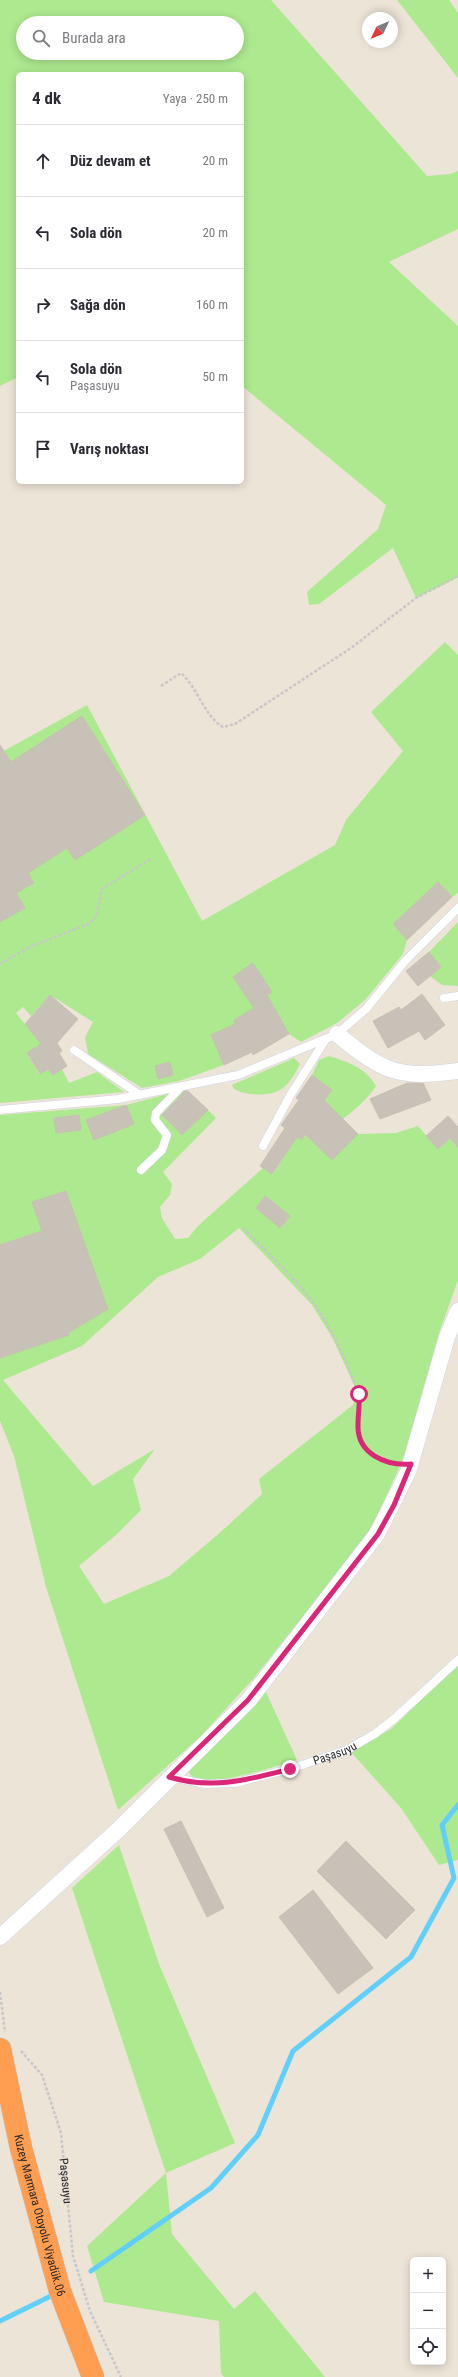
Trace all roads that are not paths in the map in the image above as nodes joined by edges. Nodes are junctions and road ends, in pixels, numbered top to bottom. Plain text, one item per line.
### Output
1 (458, 908) edge
2 (458, 996) edge
3 (444, 998) dead end
4 (331, 1036) junction
5 (74, 1050) dead end
6 (458, 1071) edge
7 (181, 1087) junction
8 (140, 1095) junction
9 (0, 1110) edge
10 (264, 1146) dead end
11 (141, 1170) dead end
12 (458, 1314) edge
13 (458, 1660) edge
14 (169, 1777) junction
15 (0, 1937) edge
16 (9, 2045) edge
17 (93, 2377) edge

1 - 4 lane
2 - 3 lane
4 - 6 street
4 - 7 lane
4 - 10 lane
5 - 8 lane
7 - 8 lane
7 - 11 lane
8 - 9 lane
12 - 14 street
13 - 14 lane, Paşasuyu
14 - 15 street
16 - 17 highway, Kuzey Marmara Otoyolu Viyadük.06

